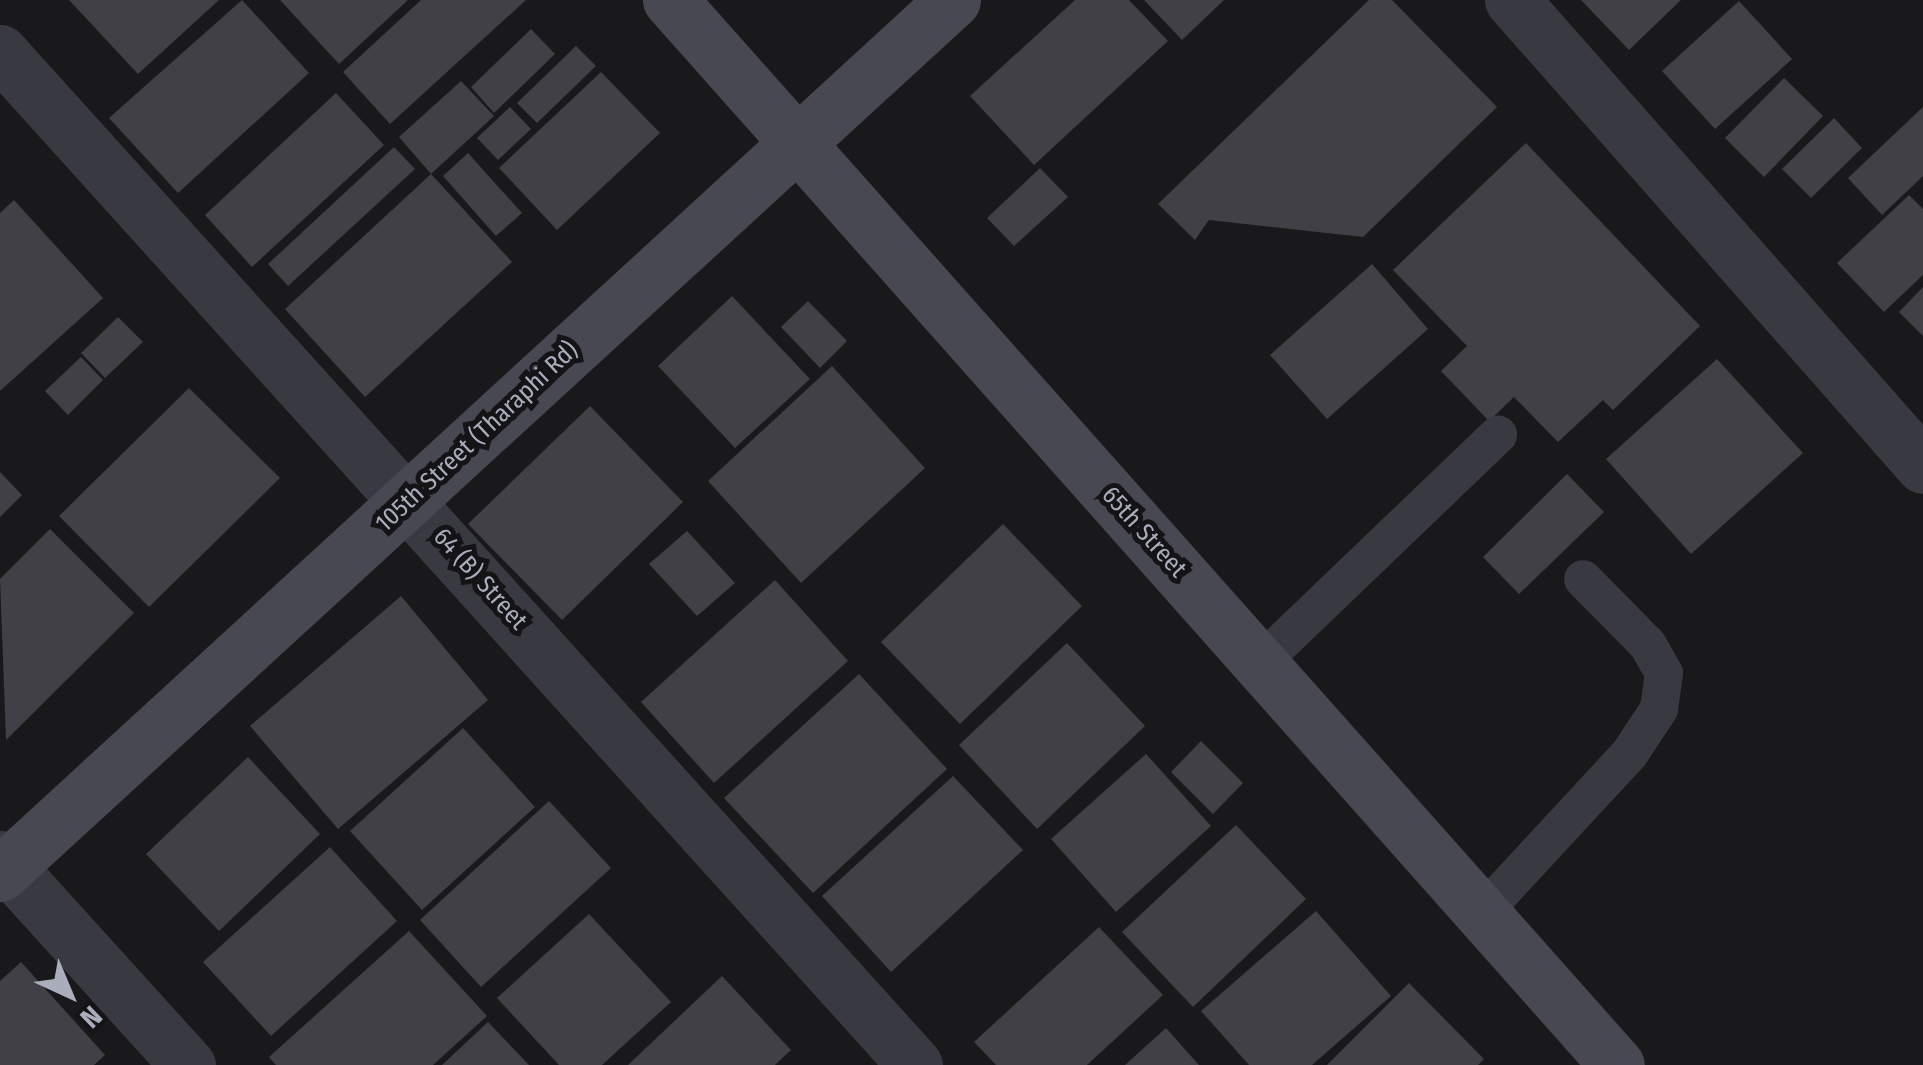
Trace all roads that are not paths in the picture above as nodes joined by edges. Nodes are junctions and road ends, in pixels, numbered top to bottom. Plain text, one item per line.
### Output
1 (670, 0) edge
2 (953, 0) edge
3 (1512, 0) edge
4 (0, 52) edge
5 (798, 142) junction
6 (1498, 434) dead end
7 (1923, 466) edge
8 (409, 499) junction
9 (1583, 579) dead end
10 (1260, 663) junction
11 (3, 866) edge
12 (1482, 913) junction
13 (188, 1065) edge
14 (915, 1065) edge
15 (1617, 1065) edge

1 - 5 street, 65th Street
2 - 5 street, 105th Street (Tharaphi Rd)
3 - 7 street
4 - 8 street, 64 (B) Street
5 - 8 street, 105th Street (Tharaphi Rd)
5 - 10 street, 65th Street
6 - 10 lane
8 - 11 street, 105th Street (Tharaphi Rd)
8 - 14 street, 64 (B) Street
9 - 12 lane
10 - 12 street, 65th Street
11 - 13 street
12 - 15 street, 65th Street

